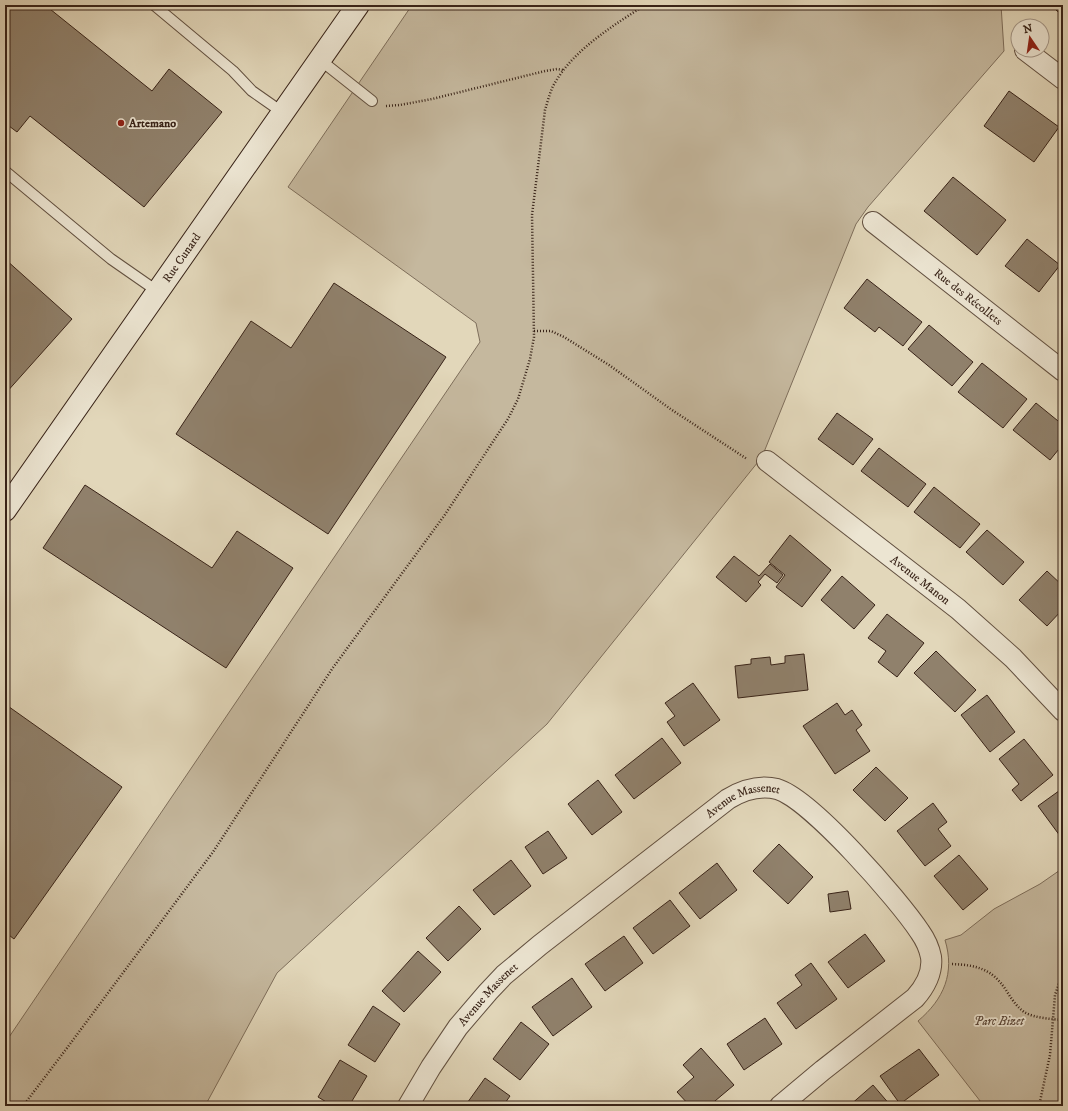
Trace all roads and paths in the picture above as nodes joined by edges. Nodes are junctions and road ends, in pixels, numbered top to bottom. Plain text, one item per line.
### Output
1 (154, 5) edge
2 (358, 5) edge
3 (645, 5) edge
4 (1035, 58) edge
5 (319, 59) junction
6 (564, 70) junction
7 (1063, 79) edge
8 (372, 101) joint
9 (282, 112) junction
10 (5, 171) edge
11 (873, 222) dead end
12 (157, 291) junction
13 (534, 331) junction
14 (1063, 372) edge
15 (748, 460) dead end
16 (767, 460) dead end
17 (7, 502) edge
18 (1063, 710) edge
19 (949, 964) dead end
20 (1063, 972) edge
21 (1052, 1019) junction
22 (1063, 1020) edge
23 (23, 1106) edge
24 (408, 1106) edge
25 (780, 1106) edge
26 (1039, 1106) edge

1 - 9 lane
2 - 5 street, Rue Cunard
3 - 6 path
4 - 7 street
5 - 8 lane
5 - 9 street, Rue Cunard
6 - 8 path
6 - 13 path
9 - 12 street, Rue Cunard
10 - 12 lane
11 - 14 street, Rue des Récollets
12 - 17 street, Rue Cunard
13 - 15 path
13 - 23 path
16 - 18 street, Avenue Manon
19 - 21 path
20 - 21 path
21 - 22 path
21 - 26 path
24 - 25 street, Avenue Massenet

